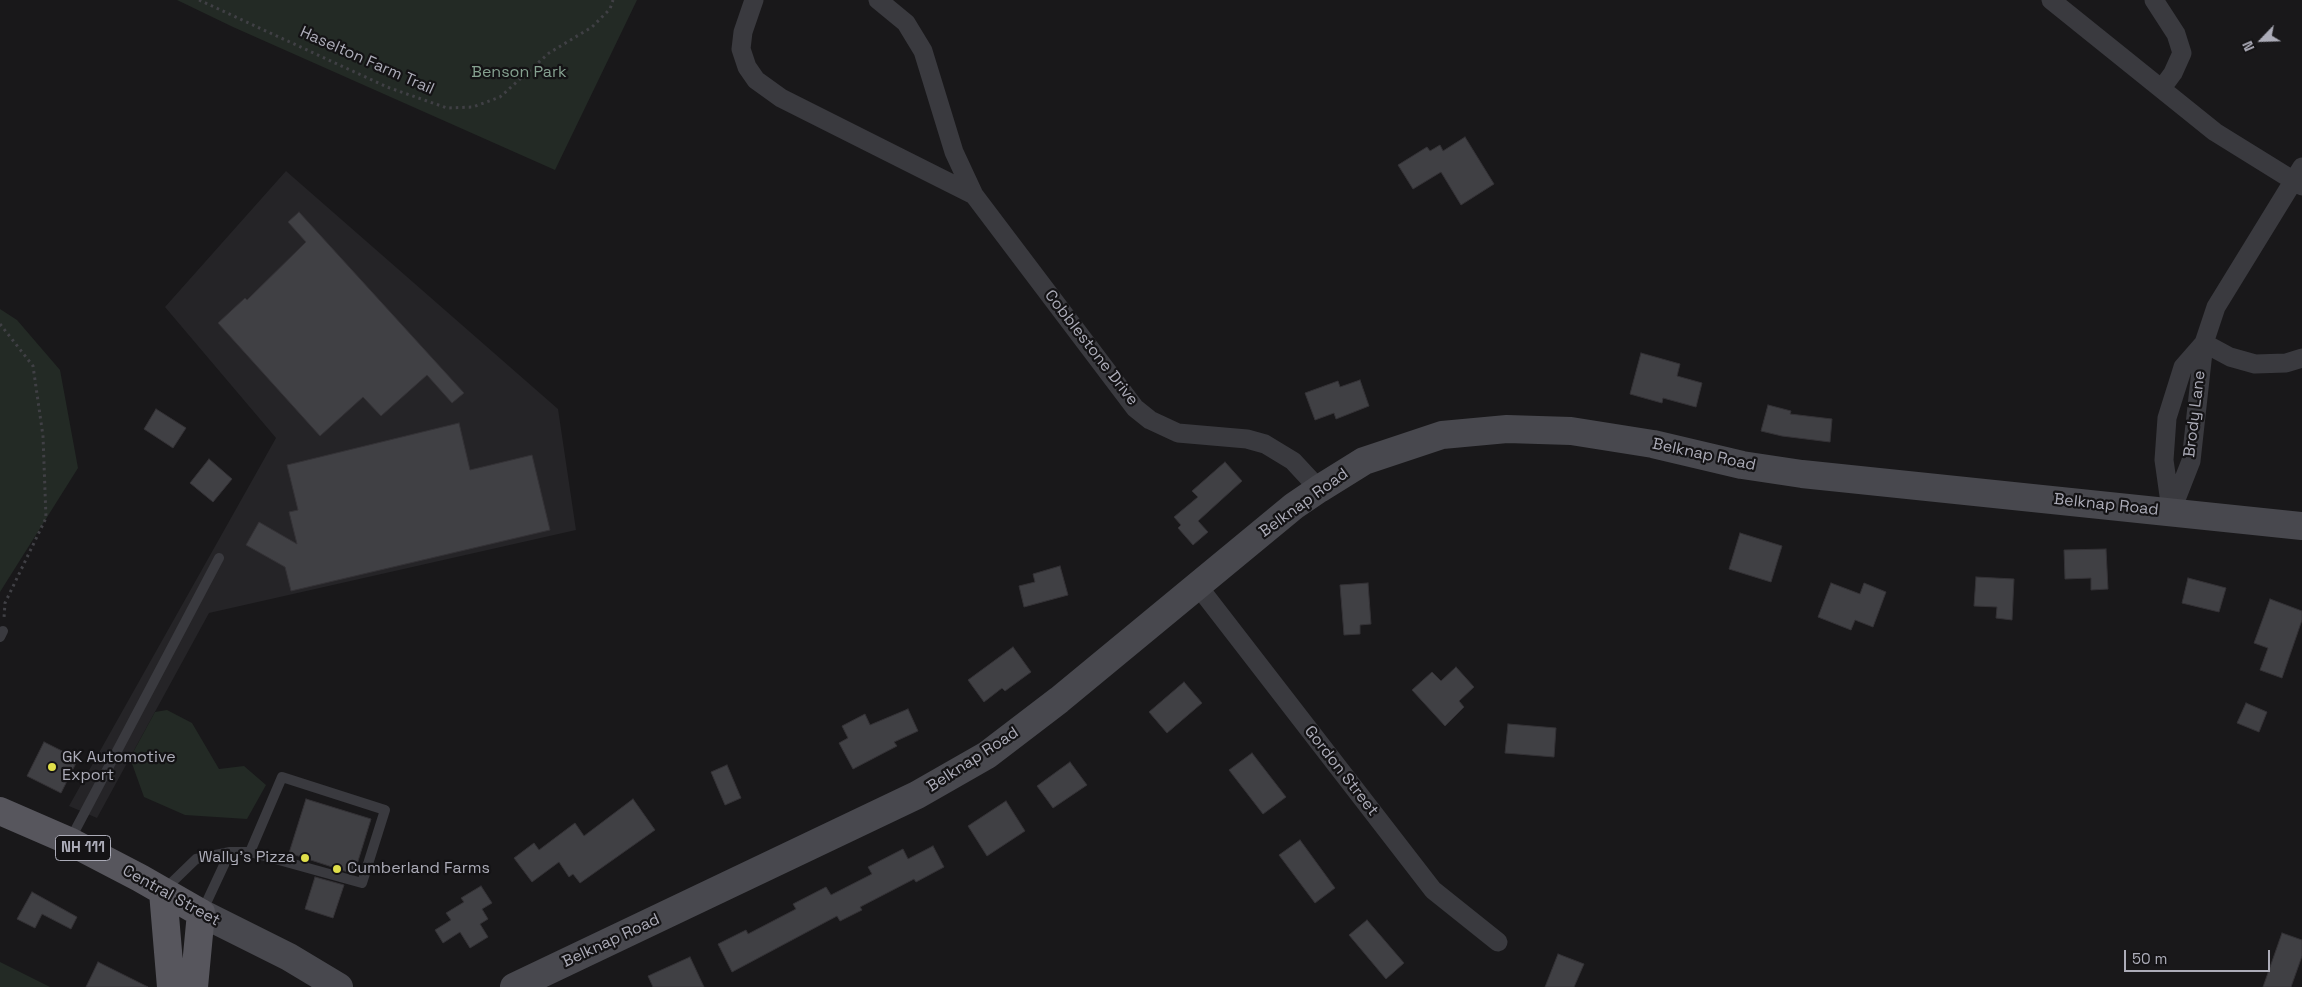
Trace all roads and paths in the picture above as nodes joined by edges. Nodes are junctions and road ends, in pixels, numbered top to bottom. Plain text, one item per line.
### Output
1 (199, 0) edge
2 (614, 0) edge
3 (754, 0) edge
4 (878, 0) edge
5 (2051, 0) edge
6 (2154, 0) edge
7 (2162, 88) junction
8 (2299, 178) edge
9 (974, 195) junction
10 (0, 324) edge
11 (2204, 343) junction
12 (2302, 358) edge
13 (1318, 488) junction
14 (2172, 512) junction
15 (2302, 526) edge
16 (219, 558) dead end
17 (1198, 586) junction
18 (2, 634) edge
19 (0, 811) edge
20 (69, 841) junction
21 (230, 852) junction
22 (250, 852) junction
23 (163, 892) junction
24 (201, 913) junction
25 (1498, 942) dead end
26 (171, 987) edge
27 (194, 987) edge
28 (339, 987) edge
29 (514, 987) edge

1 - 2 path, Haselton Farm Trail
3 - 9 street, Cobblestone Drive
4 - 9 street, Cobblestone Drive
5 - 7 street, Brody Lane
6 - 7 street
7 - 8 street, Brody Lane
8 - 11 street, Brody Lane
9 - 13 street, Cobblestone Drive
10 - 18 path
11 - 12 street
11 - 14 street, Brody Lane
11 - 14 street, Brody Lane
13 - 14 street, Belknap Road
13 - 17 street, Belknap Road
14 - 15 street, Belknap Road
16 - 20 lane
17 - 25 street, Gordon Street
17 - 29 street, Belknap Road
19 - 20 main road, Central Street / NH 111
20 - 23 main road, Central Street / NH 111
21 - 22 lane
21 - 23 lane
21 - 24 lane
22 - 22 lane
23 - 24 main road, Central Street / NH 111
23 - 26 main road
24 - 27 main road
24 - 28 street, Central Street

